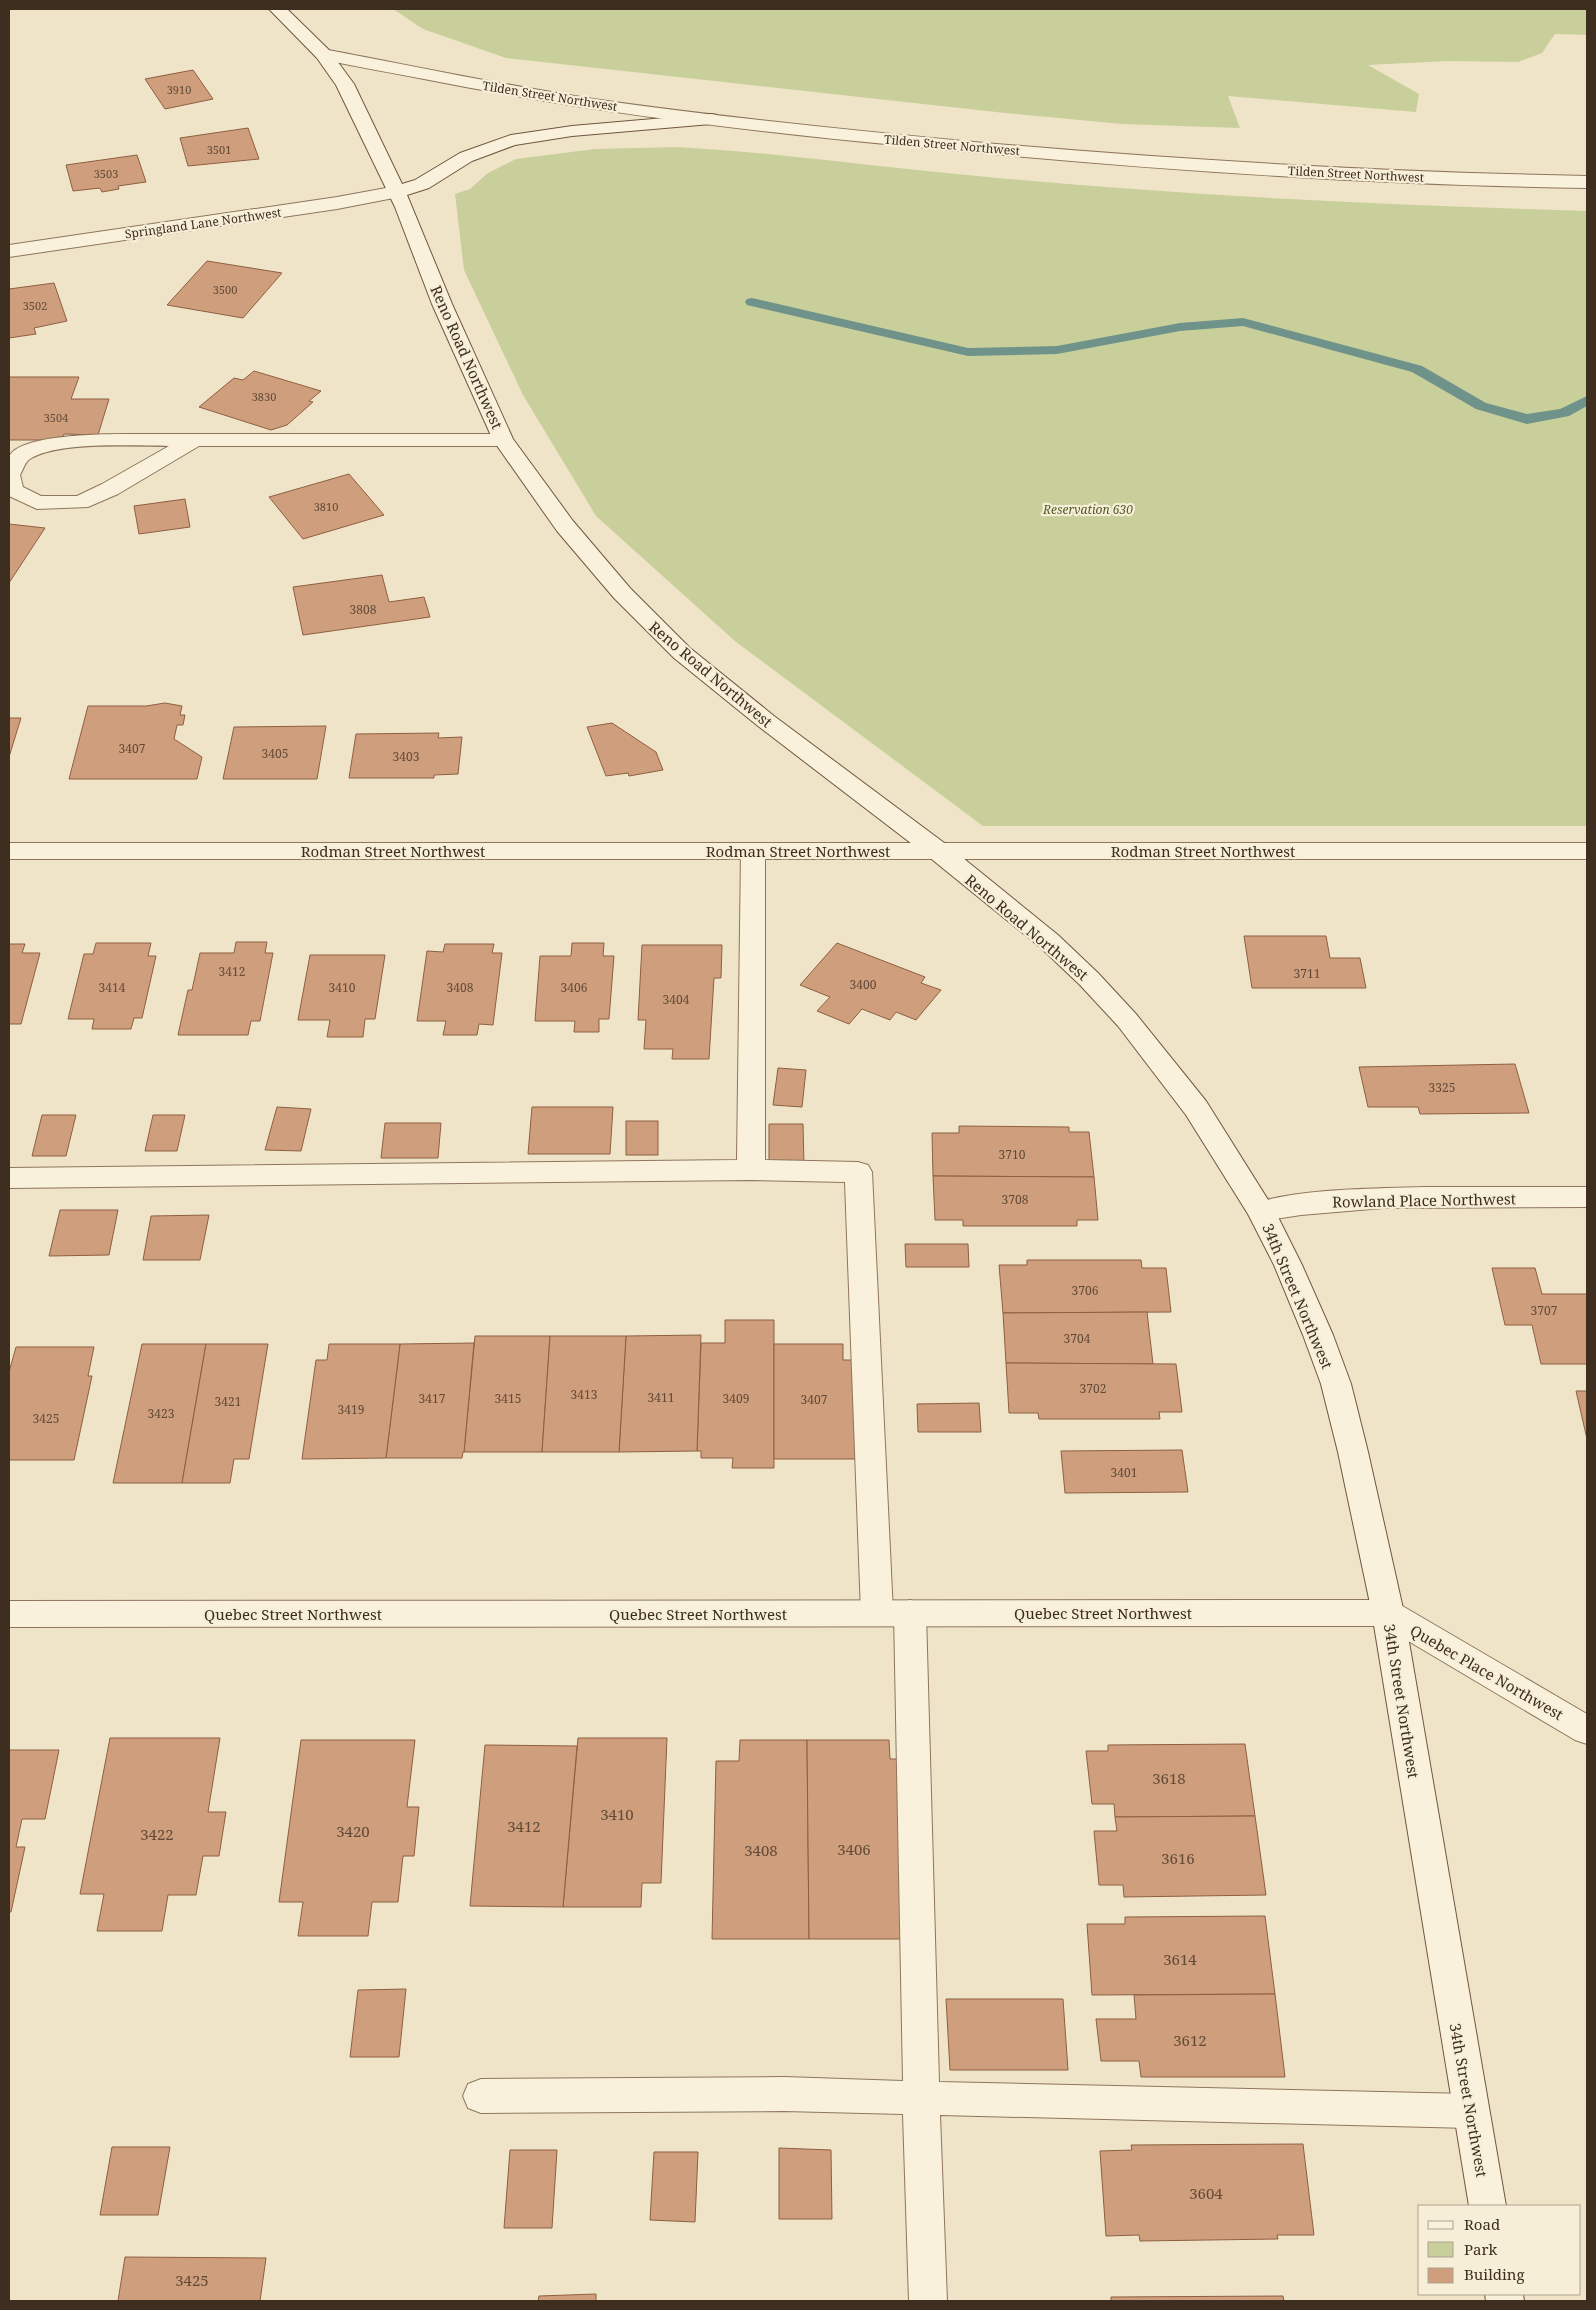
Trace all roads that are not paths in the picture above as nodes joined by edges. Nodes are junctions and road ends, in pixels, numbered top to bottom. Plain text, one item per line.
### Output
1 (278, 9) edge
2 (323, 54) junction
3 (711, 119) junction
4 (1587, 182) edge
5 (397, 192) junction
6 (9, 251) edge
7 (503, 440) junction
8 (193, 441) junction
9 (9, 851) edge
10 (753, 851) junction
11 (938, 851) junction
12 (1587, 851) edge
13 (752, 1170) junction
14 (9, 1178) edge
15 (1587, 1197) edge
16 (1261, 1211) junction
17 (877, 1613) junction
18 (910, 1613) junction
19 (1388, 1613) junction
20 (9, 1614) edge
21 (1587, 1730) edge
22 (482, 2096) dead end
23 (921, 2099) junction
24 (1470, 2111) junction
25 (1488, 2205) edge
26 (928, 2301) edge

1 - 2 street, Reno Road Northwest
2 - 3 street, Tilden Street Northwest
2 - 5 street, Reno Road Northwest
3 - 4 street, Tilden Street Northwest
3 - 5 street, Springland Lane Northwest
5 - 6 street, Springland Lane Northwest
5 - 7 street, Reno Road Northwest
7 - 8 street
7 - 11 street, Reno Road Northwest
8 - 8 street
9 - 10 street, Rodman Street Northwest
10 - 11 street, Rodman Street Northwest
10 - 13 street
11 - 12 street, Rodman Street Northwest
11 - 16 street, Reno Road Northwest
13 - 14 street
13 - 17 street
15 - 16 street, Rowland Place Northwest
16 - 19 street, 34th Street Northwest
17 - 18 street, Quebec Street Northwest
17 - 20 street, Quebec Street Northwest
18 - 19 street, Quebec Street Northwest
18 - 23 street
19 - 21 street, Quebec Place Northwest
19 - 24 street, 34th Street Northwest
22 - 23 street
23 - 24 street
23 - 26 street
24 - 25 street, 34th Street Northwest

